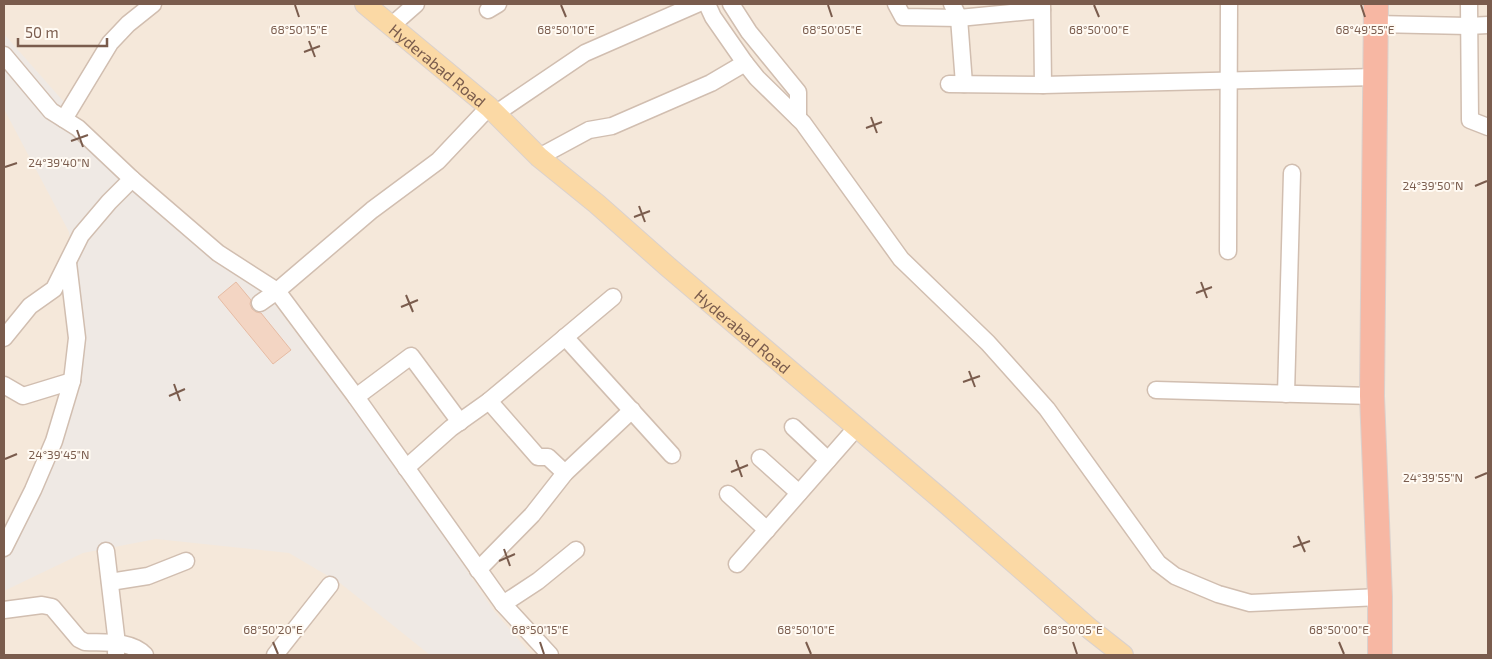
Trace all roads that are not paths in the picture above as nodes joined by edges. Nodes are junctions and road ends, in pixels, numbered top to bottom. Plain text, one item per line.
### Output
1 (153, 4) edge
2 (365, 4) edge
3 (416, 4) edge
4 (697, 4) edge
5 (707, 4) edge
6 (731, 4) edge
7 (896, 4) edge
8 (1229, 4) edge
9 (1469, 4) edge
10 (1042, 7) edge
11 (955, 11) edge
12 (1376, 14) edge
13 (1488, 24) edge
14 (391, 26) junction
15 (1468, 26) junction
16 (4, 54) edge
17 (745, 63) junction
18 (1376, 77) junction
19 (1228, 80) junction
20 (1043, 85) junction
21 (492, 111) junction
22 (798, 118) junction
23 (64, 119) junction
24 (1488, 127) edge
25 (539, 157) junction
26 (1292, 173) dead end
27 (132, 179) junction
28 (1228, 251) dead end
29 (68, 263) junction
30 (277, 291) junction
31 (612, 297) dead end
32 (260, 303) dead end
33 (565, 337) junction
34 (4, 338) edge
35 (72, 382) junction
36 (4, 385) edge
37 (1156, 390) dead end
38 (1286, 394) junction
39 (356, 396) junction
40 (1372, 396) junction
41 (489, 402) junction
42 (632, 410) junction
43 (460, 422) junction
44 (793, 427) dead end
45 (857, 427) junction
46 (672, 455) dead end
47 (760, 458) dead end
48 (828, 460) junction
49 (406, 468) junction
50 (564, 473) junction
51 (728, 494) dead end
52 (799, 494) junction
53 (767, 530) junction
54 (4, 548) edge
55 (576, 550) dead end
56 (106, 551) dead end
57 (186, 561) dead end
58 (737, 564) dead end
59 (478, 570) junction
60 (110, 582) junction
61 (330, 586) dead end
62 (1380, 597) junction
63 (503, 604) junction
64 (4, 610) edge
65 (116, 650) edge
66 (1379, 650) edge
67 (145, 655) edge
68 (275, 655) edge
69 (550, 655) edge
70 (1123, 655) edge

1 - 23 street
2 - 14 main road, Hyderabad Road
3 - 14 street
4 - 21 street
5 - 17 street
6 - 22 street
7 - 11 street
8 - 19 street
9 - 15 street
10 - 11 street
10 - 20 street
11 - 20 street
12 - 15 street
12 - 18 highway
13 - 15 street
14 - 21 main road, Hyderabad Road
15 - 24 street
16 - 23 street
17 - 22 street
17 - 25 street
18 - 19 street
18 - 40 highway
19 - 20 street
19 - 28 street
21 - 25 main road, Hyderabad Road
21 - 30 street
22 - 62 street
23 - 27 street
25 - 45 main road, Hyderabad Road
26 - 38 street
27 - 29 street
27 - 30 street
29 - 34 street
29 - 35 street
30 - 32 street
30 - 39 street
31 - 33 street
33 - 41 street
33 - 42 street
35 - 36 street
35 - 54 street
37 - 38 street
38 - 40 street
39 - 43 street
39 - 49 street
40 - 62 highway
41 - 43 street
41 - 50 street
42 - 46 street
42 - 50 street
43 - 49 street
44 - 48 street
45 - 48 street
45 - 70 main road, Hyderabad Road
47 - 52 street
48 - 52 street
49 - 59 street
50 - 59 street
51 - 53 street
52 - 53 street
53 - 58 street
55 - 63 street
56 - 60 street
57 - 60 street
59 - 63 street
60 - 65 street
61 - 68 street
62 - 66 highway
63 - 69 street
64 - 65 street
65 - 67 street

